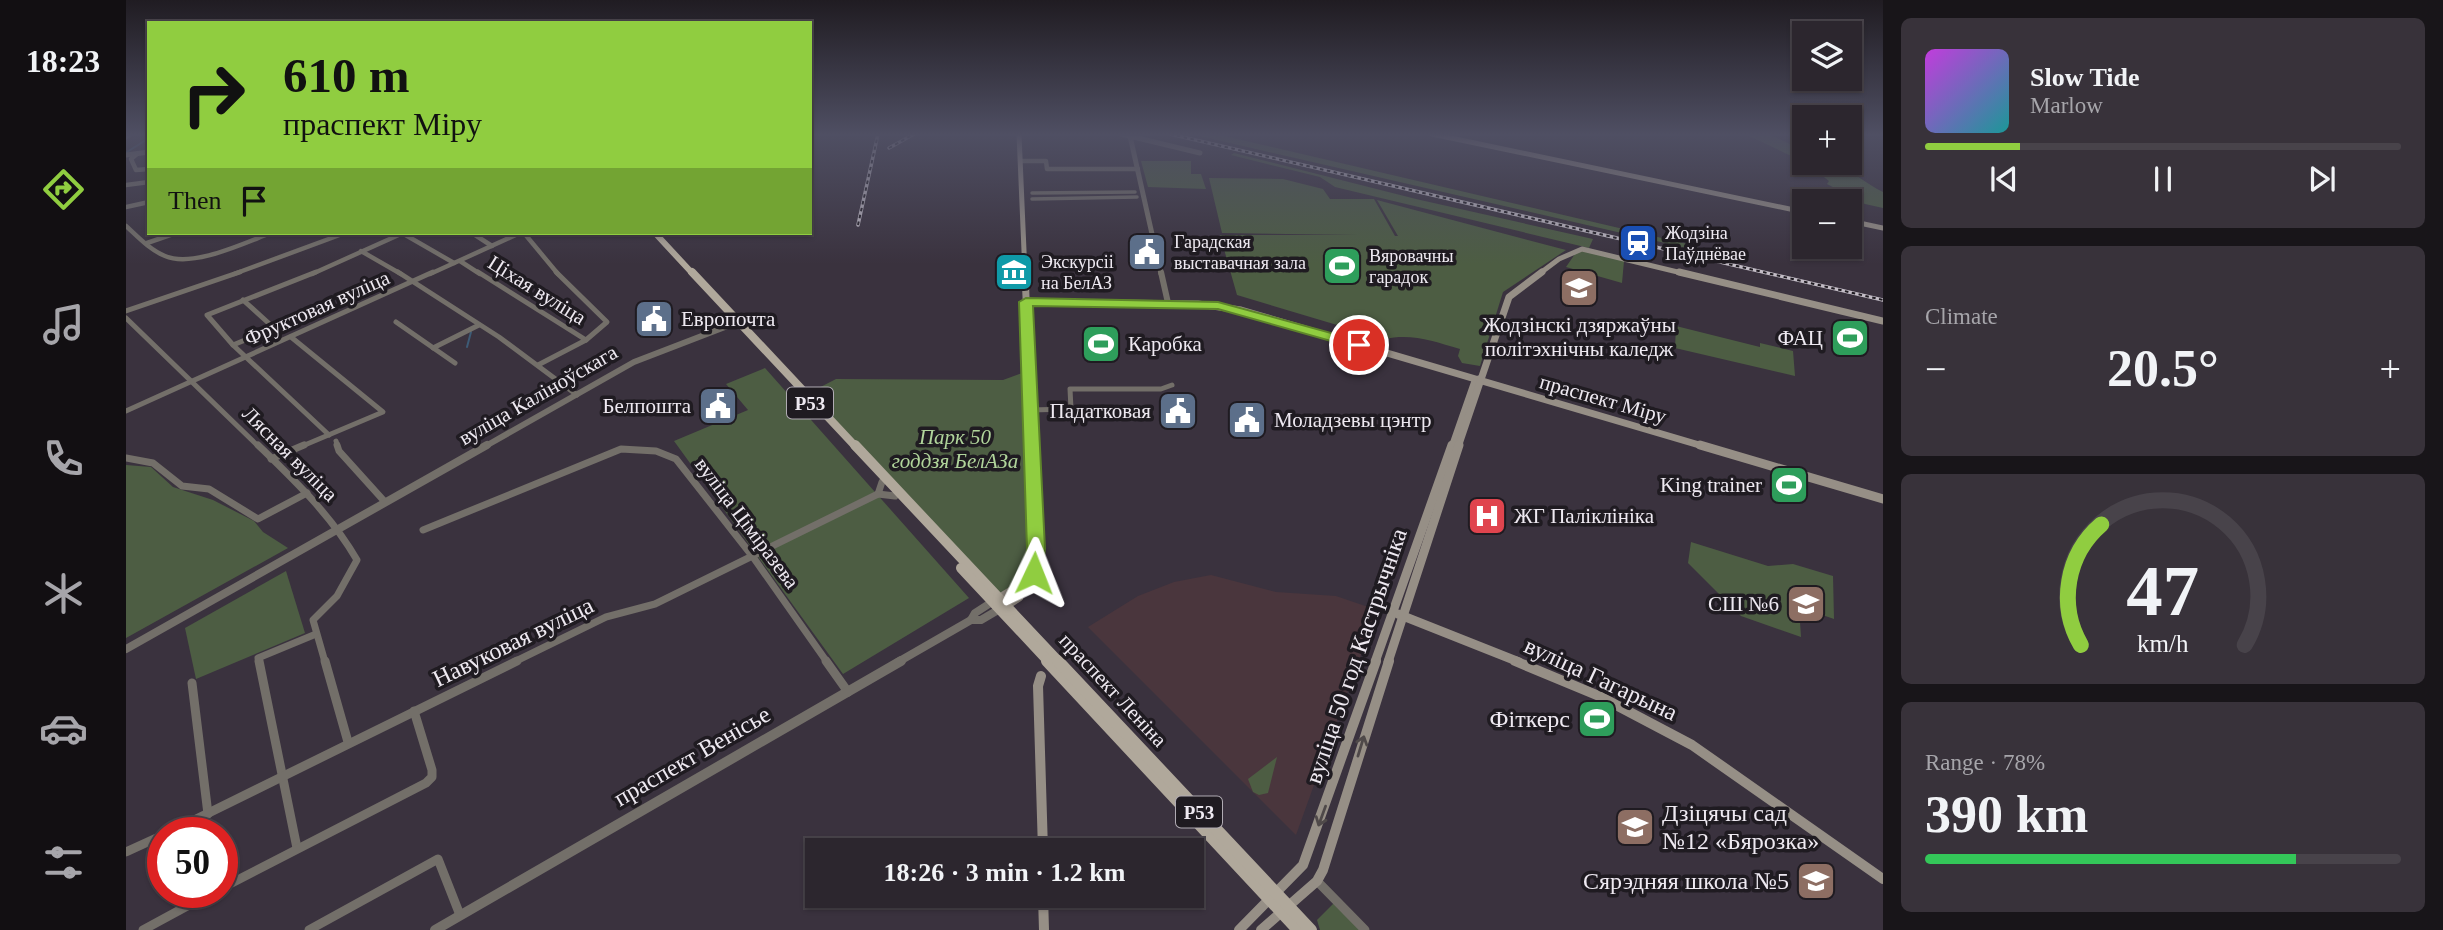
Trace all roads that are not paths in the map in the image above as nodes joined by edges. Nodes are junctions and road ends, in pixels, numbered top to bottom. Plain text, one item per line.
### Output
1 (1021, 177) edge
2 (1139, 177) edge
3 (1639, 177) edge
4 (147, 182) edge
5 (126, 185) edge
6 (1032, 192) dead end
7 (1140, 194) junction
8 (1032, 198) dead end
9 (147, 202) edge
10 (126, 207) edge
11 (1792, 209) edge
12 (1862, 224) edge
13 (126, 226) edge
14 (1883, 228) edge
15 (170, 235) edge
16 (265, 235) edge
17 (340, 235) edge
18 (397, 235) edge
19 (406, 235) edge
20 (475, 235) edge
21 (517, 235) edge
22 (524, 235) edge
23 (654, 235) edge
24 (147, 243) junction
25 (492, 246) junction
26 (360, 251) junction
27 (457, 262) junction
28 (416, 281) junction
29 (243, 300) junction
30 (1168, 301) junction
31 (1026, 302) junction
32 (126, 311) edge
33 (126, 318) edge
34 (735, 321) junction
35 (1883, 321) edge
36 (396, 322) dead end
37 (479, 325) junction
38 (291, 337) junction
39 (586, 340) junction
40 (233, 345) junction
41 (433, 348) junction
42 (245, 357) junction
43 (455, 363) dead end
44 (538, 365) junction
45 (1480, 380) junction
46 (190, 382) junction
47 (1172, 385) dead end
48 (577, 395) junction
49 (126, 401) edge
50 (133, 407) junction
51 (1030, 410) junction
52 (126, 411) edge
53 (329, 435) junction
54 (336, 441) dead end
55 (126, 458) edge
56 (271, 458) junction
57 (882, 482) junction
58 (307, 493) junction
59 (878, 494) junction
60 (895, 496) junction
61 (1883, 496) edge
62 (385, 502) junction
63 (339, 529) junction
64 (423, 530) dead end
65 (753, 557) junction
66 (994, 604) junction
67 (1397, 614) junction
68 (971, 620) junction
69 (316, 634) junction
70 (126, 649) edge
71 (1041, 676) dead end
72 (192, 683) dead end
73 (848, 692) junction
74 (414, 710) junction
75 (348, 742) junction
76 (281, 776) junction
77 (208, 814) junction
78 (202, 817) edge
79 (1043, 838) edge
80 (147, 842) edge
81 (1313, 842) junction
82 (297, 848) junction
83 (1329, 851) junction
84 (126, 852) edge
85 (238, 879) edge
86 (1883, 879) edge
87 (1317, 881) junction
88 (1272, 896) junction
89 (184, 908) edge
90 (1043, 908) edge
91 (1285, 909) junction
92 (460, 915) junction
93 (143, 930) edge
94 (309, 930) edge
95 (435, 930) edge
96 (1044, 930) edge
97 (1239, 930) edge
98 (1261, 930) edge
99 (1298, 930) edge
100 (1311, 930) edge
101 (1365, 930) edge

1 - 31 main road
2 - 7 street
3 - 11 main road
4 - 5 street
6 - 7 street
7 - 8 street
7 - 30 street
9 - 10 street
12 - 14 main road
13 - 24 street
15 - 24 street
16 - 24 street
17 - 32 street
18 - 26 street
19 - 27 street, Ціхая вуліца
20 - 25 street
21 - 25 street, Фруктовая вуліца
22 - 39 street
23 - 34 main road, праспект Леніна / Р53
25 - 27 street, Фруктовая вуліца
26 - 28 street
26 - 29 street
27 - 28 street, Фруктовая вуліца
27 - 39 street, Ціхая вуліца
28 - 37 street
28 - 38 street, Фруктовая вуліца
29 - 40 street
29 - 40 street
30 - 31 main road, праспект Міру
30 - 45 main road, праспект Міру
31 - 51 main road
33 - 46 street, Лясная вуліца
34 - 48 street, вуліца Каліноўскага
34 - 57 main road, праспект Леніна / Р53
34 - 66 main road, праспект Леніна / Р53
35 - 45 main road, вуліца 50 год Кастрычніка
36 - 41 street
37 - 41 street
37 - 44 street
38 - 42 street, Фруктовая вуліца
38 - 53 street
39 - 44 street, Ціхая вуліца
40 - 42 street
41 - 43 street
42 - 46 street, Фруктовая вуліца
42 - 53 street
44 - 48 street
45 - 61 main road, праспект Міру
45 - 67 main road, вуліца 50 год Кастрычніка
46 - 50 street, Фруктовая вуліца
46 - 56 street, Лясная вуліца
47 - 51 street
48 - 62 street, вуліца Каліноўскага
49 - 50 street
50 - 52 street, Фруктовая вуліца
51 - 66 main road
53 - 56 street
54 - 62 street
55 - 58 street
56 - 58 street, Лясная вуліца
57 - 59 street
57 - 60 main road, праспект Леніна / Р53
58 - 63 street, Лясная вуліца
59 - 60 street
59 - 65 street, Навуковая вуліца
60 - 66 main road, праспект Леніна / Р53
62 - 63 street, вуліца Каліноўскага
63 - 69 street, Лясная вуліца
63 - 70 street, вуліца Каліноўскага
64 - 65 street, вуліца Ціміразева
65 - 73 street, вуліца Ціміразева
65 - 74 street, Навуковая вуліца
66 - 68 street, праспект Венісье
66 - 68 street, праспект Венісье
66 - 88 main road, праспект Леніна / Р53
67 -> 81 main road, вуліца 50 год Кастрычніка
83 -> 67 main road, вуліца 50 год Кастрычніка
67 - 86 main road, вуліца Гагарына
68 - 73 street, праспект Венісье
69 - 75 street
69 - 76 street
71 - 79 main road
72 - 77 street
73 - 92 street, праспект Венісье
74 - 75 street, Навуковая вуліца
74 - 82 street
75 - 76 street, Навуковая вуліца
76 - 77 street, Навуковая вуліца
76 - 82 street
77 - 78 street, Навуковая вуліца
80 - 84 street
81 - 83 main road
81 - 88 main road, вуліца 50 год Кастрычніка
82 - 85 street
83 - 87 main road, вуліца 50 год Кастрычніка
87 - 91 main road, вуліца 50 год Кастрычніка
87 - 101 street
88 - 91 main road, праспект Леніна / Р53
88 - 97 main road, вуліца 50 год Кастрычніка
89 - 93 street
90 - 96 main road
91 - 98 main road, вуліца 50 год Кастрычніка
91 - 99 main road, праспект Леніна / Р53
91 - 100 main road, праспект Леніна / Р53
92 - 94 street
92 - 95 street, праспект Венісье

